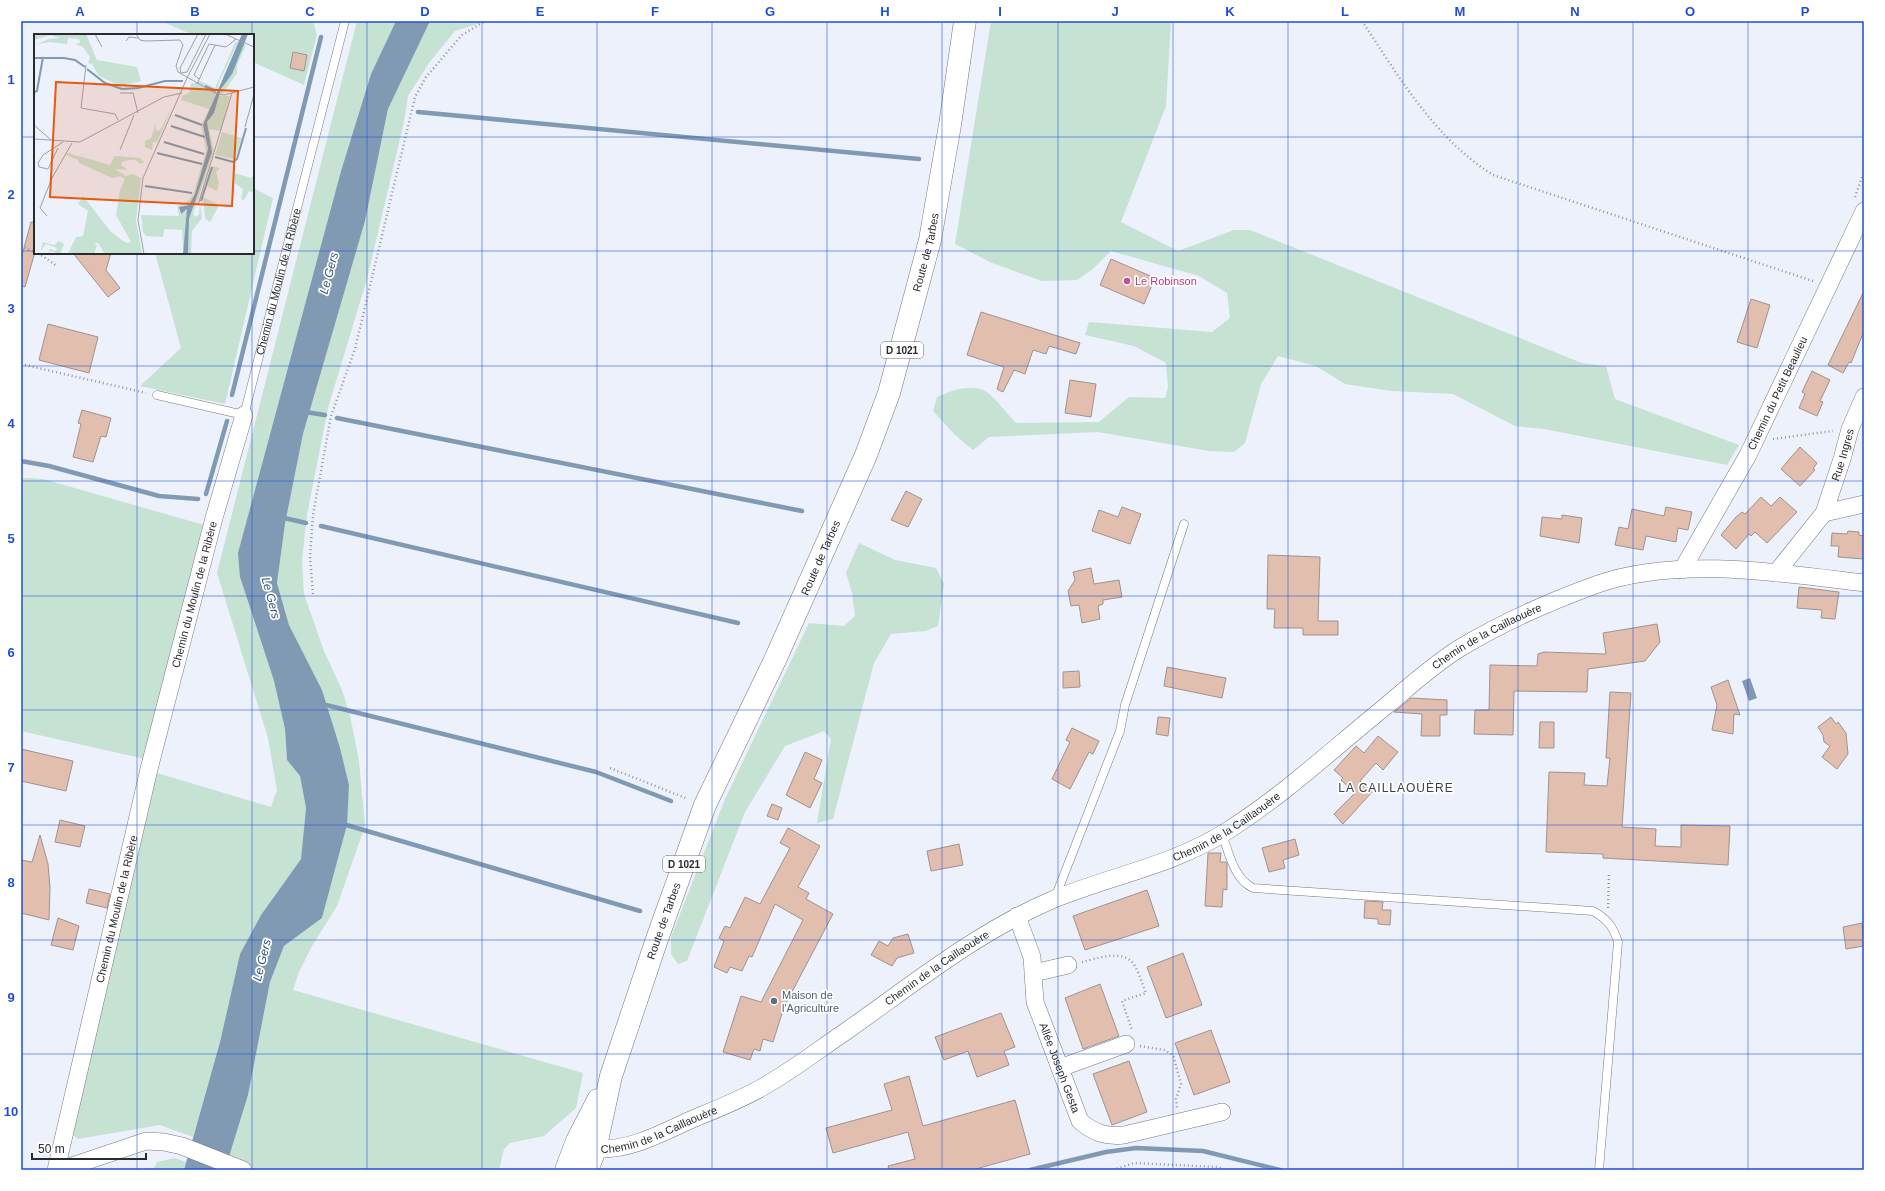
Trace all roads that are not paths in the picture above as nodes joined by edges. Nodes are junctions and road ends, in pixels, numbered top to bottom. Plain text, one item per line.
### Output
1 (345, 21) edge
2 (965, 21) edge
3 (1859, 205) edge
4 (157, 395) road end
5 (1864, 397) edge
6 (244, 415) junction
7 (1864, 504) edge
8 (1824, 512) junction
9 (1184, 524) dead end
10 (1682, 570) junction
11 (1776, 572) junction
12 (1864, 582) edge
13 (1222, 834) junction
14 (1055, 899) junction
15 (1017, 916) junction
16 (1068, 965) road end
17 (1034, 973) junction
18 (1126, 1044) road end
19 (1060, 1068) junction
20 (1222, 1112) dead end
21 (586, 1146) junction
22 (238, 1168) edge
23 (56, 1170) edge
24 (60, 1170) edge
25 (566, 1170) edge
26 (587, 1170) edge
27 (1599, 1170) edge

1 - 6 lane, Chemin du Moulin de la Ribère
2 - 21 main road, Route de Tarbes / D 1021
3 - 10 street, Chemin du Petit Beaulieu
4 - 6 lane
5 - 8 street, Rue Ingres
6 - 23 street, Chemin du Moulin de la Ribère
7 - 8 street
8 - 11 street, Rue Ingres
9 - 14 lane
10 - 11 street, Chemin de la Caillaouère
10 - 13 street, Chemin de la Caillaouère
11 - 12 street, Chemin de la Caillaouère
13 - 14 street, Chemin de la Caillaouère
13 - 27 lane
14 - 15 street, Chemin de la Caillaouère
15 - 17 street, Allée Joseph Gesta
15 - 21 street, Chemin de la Caillaouère
16 - 17 street
17 - 19 street, Allée Joseph Gesta
18 - 19 street
19 - 20 street, Allée Joseph Gesta
21 - 25 main road, D 1021
21 - 26 main road, D 1021
22 - 24 street

